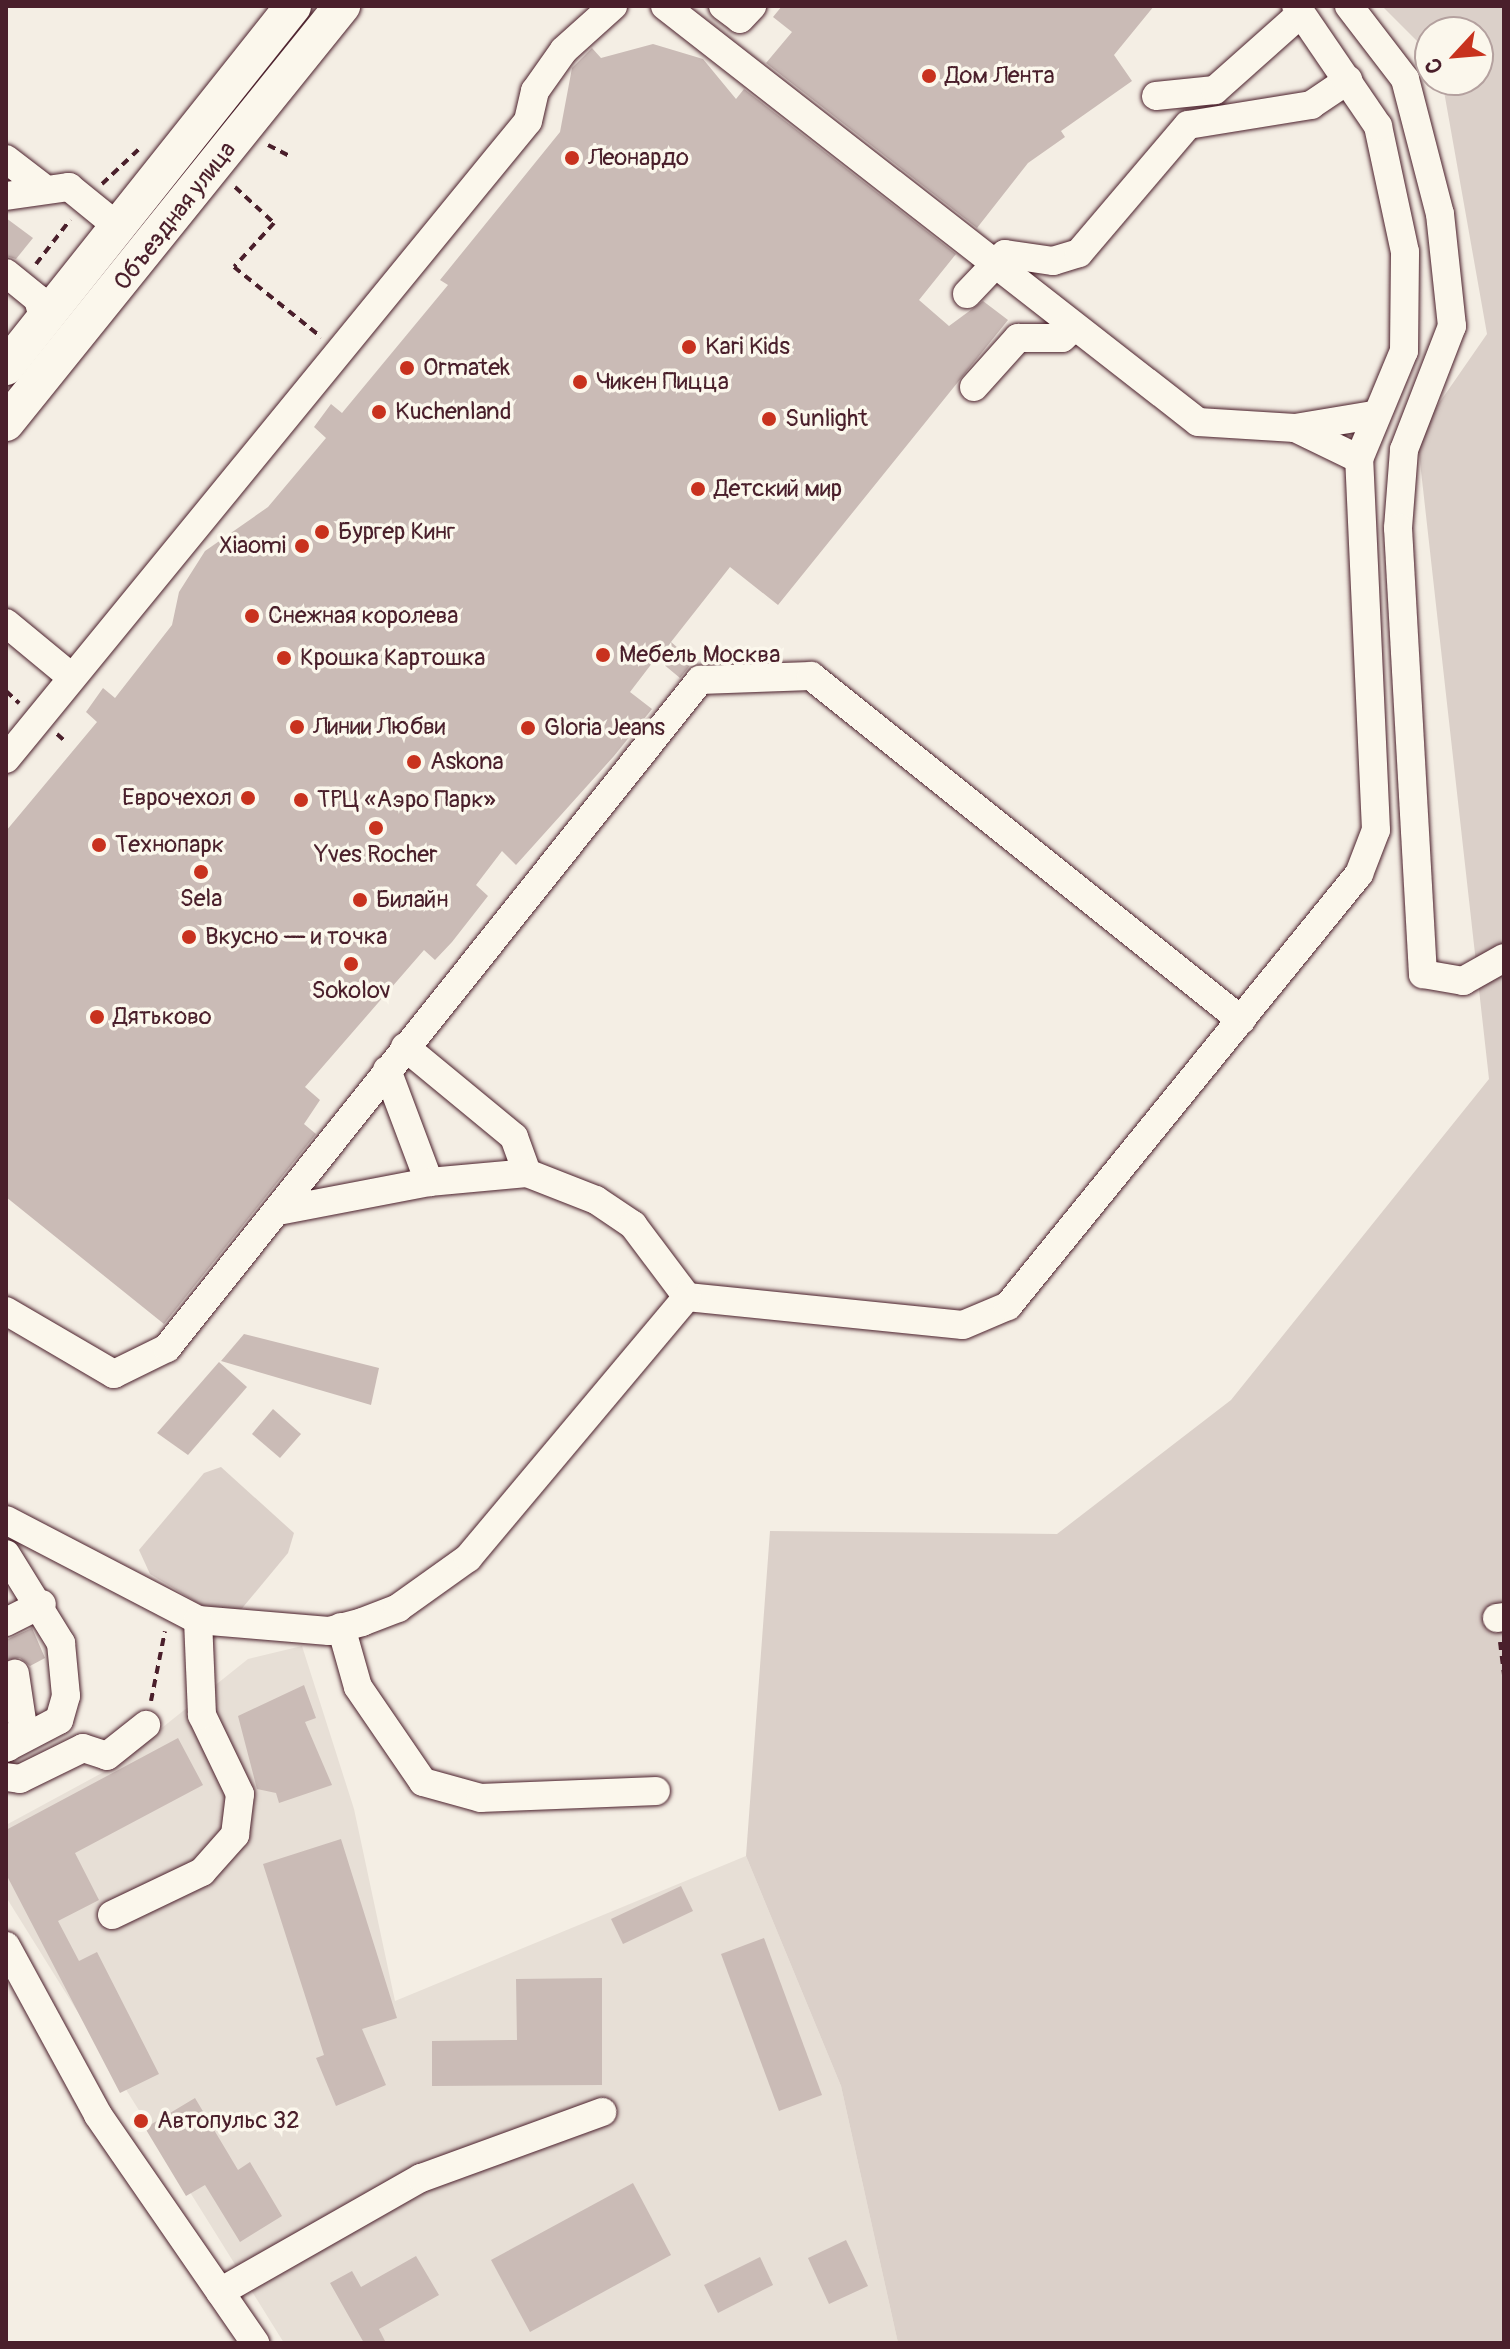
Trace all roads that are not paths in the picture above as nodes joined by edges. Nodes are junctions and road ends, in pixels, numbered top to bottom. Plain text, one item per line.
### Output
1 (293, 6) edge
2 (342, 6) edge
3 (613, 6) edge
4 (665, 6) edge
5 (723, 6) edge
6 (752, 6) edge
7 (1349, 6) edge
8 (1297, 11) edge
9 (1348, 80) junction
10 (1156, 96) dead end
11 (6, 159) edge
12 (41, 186) junction
13 (6, 196) edge
14 (117, 226) junction
15 (6, 273) edge
16 (967, 294) dead end
17 (44, 322) junction
18 (1072, 329) junction
19 (6, 367) edge
20 (974, 387) dead end
21 (1373, 415) junction
22 (6, 423) edge
23 (1295, 428) junction
24 (1359, 459) junction
25 (6, 623) edge
26 (70, 676) junction
27 (6, 759) edge
28 (1504, 958) edge
29 (1241, 1020) junction
30 (405, 1047) junction
31 (387, 1070) junction
32 (527, 1173) junction
33 (429, 1182) junction
34 (278, 1211) junction
35 (687, 1297) junction
36 (6, 1311) edge
37 (6, 1520) edge
38 (6, 1554) edge
39 (42, 1604) junction
40 (198, 1620) junction
41 (6, 1622) edge
42 (341, 1627) junction
43 (15, 1674) dead end
44 (146, 1725) road end
45 (7, 1748) edge
46 (6, 1777) edge
47 (656, 1791) dead end
48 (112, 1915) dead end
49 (6, 1946) edge
50 (602, 2112) dead end
51 (220, 2292) junction
52 (255, 2343) edge

1 - 14 main road, Объездная улица
2 - 22 main road, Объездная улица
3 - 26 street
4 - 18 street
5 - 6 street
7 - 28 street
8 - 9 street
8 - 10 street
9 - 16 street
9 - 21 street
11 - 12 street
12 - 13 street
12 - 14 street
14 - 17 main road, Объездная улица
15 - 17 street
17 - 19 main road, Объездная улица
18 - 20 street
18 - 23 street
21 - 23 street
21 - 24 street
23 - 24 street
24 - 29 street
25 - 26 street
26 - 27 street
29 - 30 street
29 - 35 street
30 - 31 street
30 - 32 street
31 - 33 street
31 - 34 street
32 - 33 street
32 - 35 street
33 - 34 street
34 - 36 street
35 - 42 street
37 - 40 street
38 - 39 street
39 - 41 street
39 - 45 street
40 - 42 street
40 - 48 street
42 - 47 street
43 - 45 street
44 - 46 street
49 - 51 street
50 - 51 street
51 - 52 street

